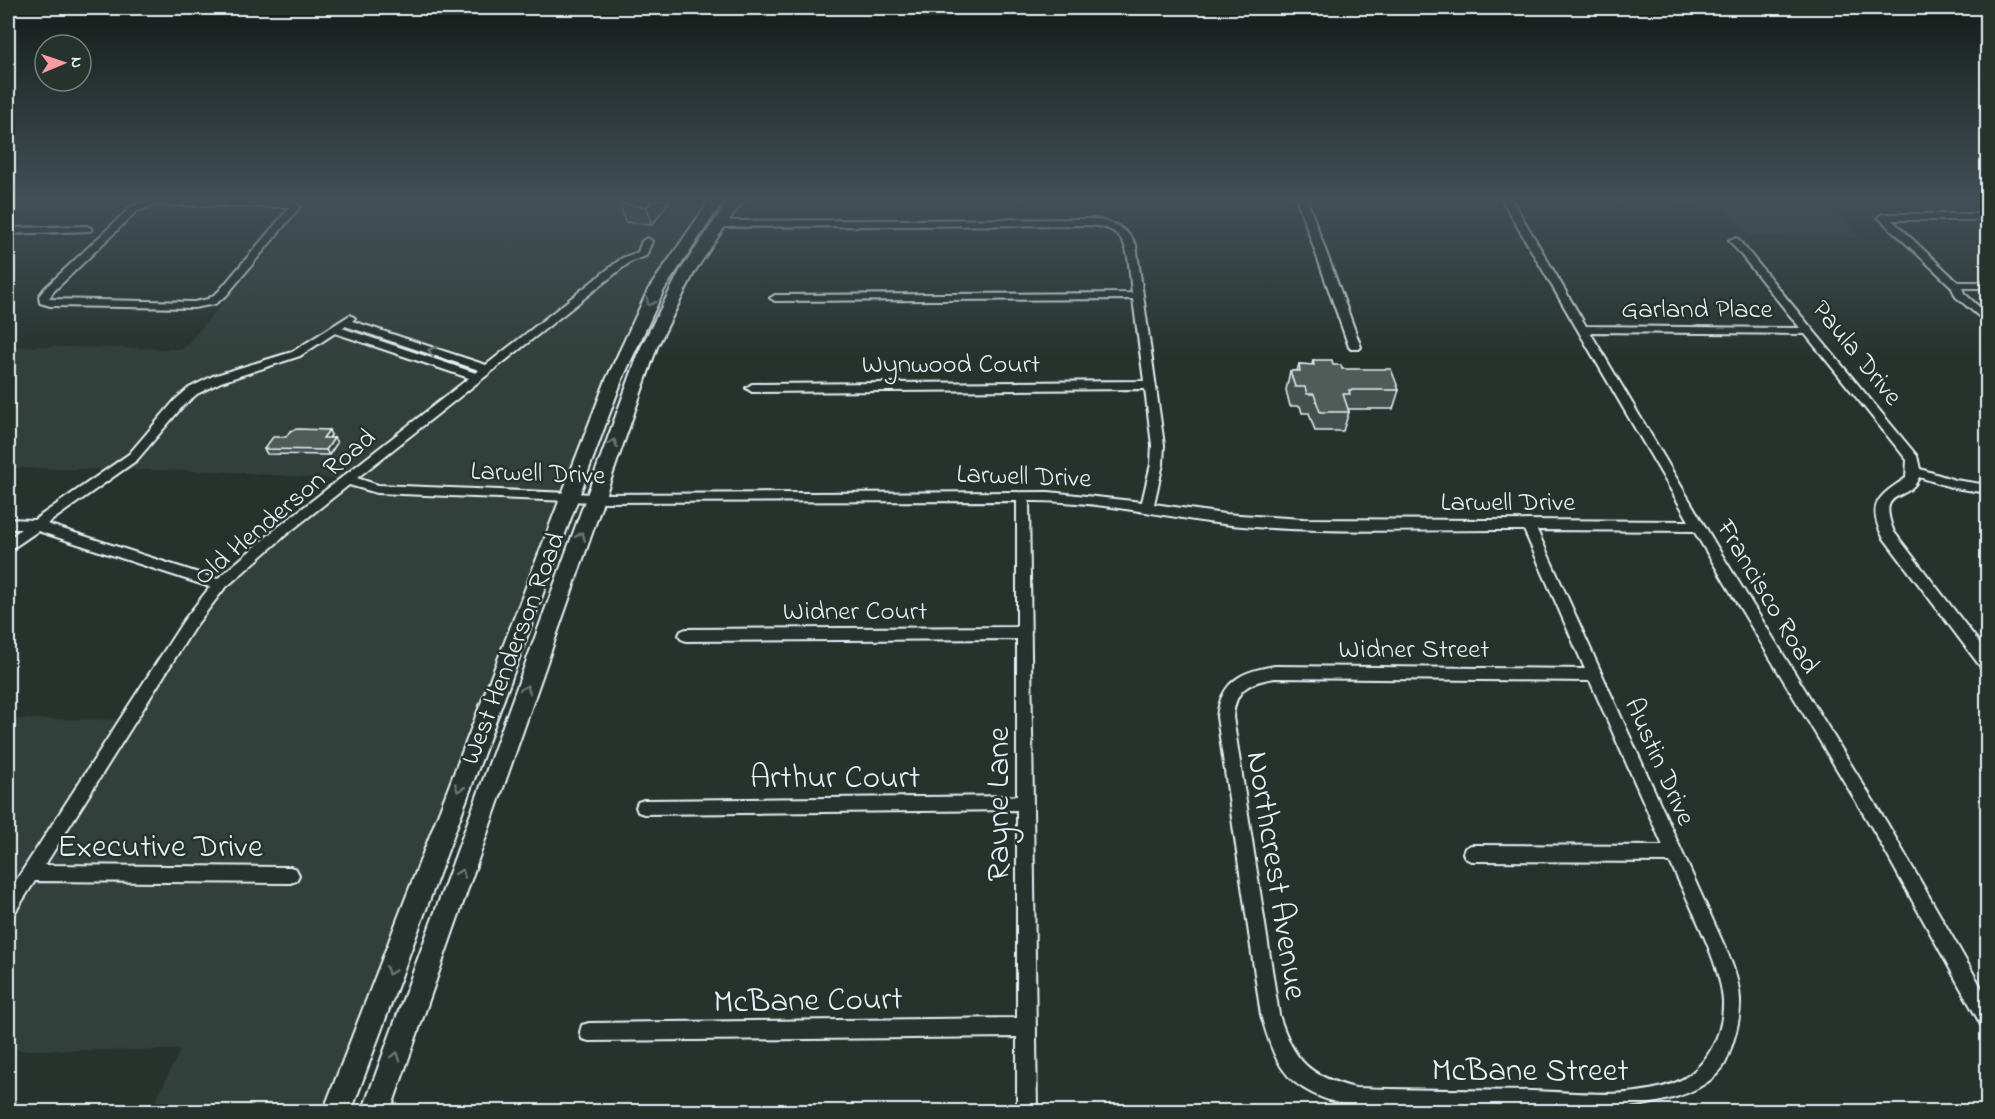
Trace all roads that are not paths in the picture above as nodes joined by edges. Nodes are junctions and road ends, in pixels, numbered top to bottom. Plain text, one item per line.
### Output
1 (89, 252) edge
2 (257, 252) edge
3 (643, 252) edge
4 (680, 252) edge
5 (699, 252) edge
6 (1132, 252) edge
7 (1320, 252) edge
8 (1538, 252) edge
9 (1744, 252) edge
10 (1920, 252) edge
11 (1955, 285) junction
12 (1988, 285) edge
13 (1138, 296) junction
14 (775, 298) dead end
15 (1988, 321) edge
16 (1584, 329) junction
17 (1810, 331) junction
18 (1354, 347) dead end
19 (482, 373) junction
20 (1150, 385) junction
21 (752, 388) dead end
22 (1914, 471) junction
23 (349, 480) junction
24 (1988, 489) edge
25 (1023, 496) junction
26 (581, 498) junction
27 (1147, 507) junction
28 (8, 524) edge
29 (35, 525) junction
30 (1528, 525) junction
31 (1698, 526) junction
32 (8, 545) edge
33 (219, 585) junction
34 (1024, 633) junction
35 (686, 635) dead end
36 (1988, 666) edge
37 (1594, 675) junction
38 (1237, 685) joint
39 (1026, 803) junction
40 (644, 807) dead end
41 (1471, 853) dead end
42 (1675, 854) junction
43 (30, 873) junction
44 (290, 875) dead end
45 (8, 908) edge
46 (1988, 1018) edge
47 (1732, 1022) joint
48 (1027, 1027) junction
49 (589, 1032) dead end
50 (1297, 1072) joint
51 (1608, 1107) edge
52 (337, 1112) edge
53 (376, 1112) edge
54 (1027, 1112) edge

1 - 2 street
3 - 19 street, Old Henderson Road
4 -> 26 main road, West Henderson Road
26 -> 5 main road, West Henderson Road
6 - 13 street
7 - 18 street
8 - 16 street, Francisco Road
9 - 17 street, Paula Drive
10 - 11 street
11 - 12 street
11 - 15 street
13 - 14 street
13 - 20 street
16 - 17 street, Garland Place
16 - 31 street, Francisco Road
17 - 22 street, Paula Drive
19 - 23 street, Old Henderson Road
19 - 29 street
20 - 21 street, Wynwood Court
20 - 27 street
22 - 24 street
22 - 36 street
23 - 26 street, Larwell Drive
23 - 33 street, Old Henderson Road
25 - 26 street, Larwell Drive
25 - 27 street, Larwell Drive
25 - 34 street, Rayne Lane
26 -> 52 main road, West Henderson Road
53 -> 26 main road, West Henderson Road
27 - 30 street, Larwell Drive
28 - 29 street
29 - 32 street
29 - 33 street
30 - 31 street, Larwell Drive
30 - 37 street, Austin Drive
31 - 46 street, Francisco Road
33 - 43 street, Old Henderson Road
34 - 35 street, Widner Court
34 - 39 street, Rayne Lane
37 - 38 street, Widner Street
37 - 42 street, Austin Drive
38 - 50 street, Northcrest Avenue
39 - 40 street, Arthur Court
39 - 48 street, Rayne Lane
41 - 42 street
42 - 47 street, Austin Drive
43 - 44 street, Executive Drive
43 - 45 street, Old Henderson Road
47 - 51 street, McBane Street
48 - 49 street, McBane Court
48 - 54 street, Rayne Lane
50 - 51 street, McBane Street

